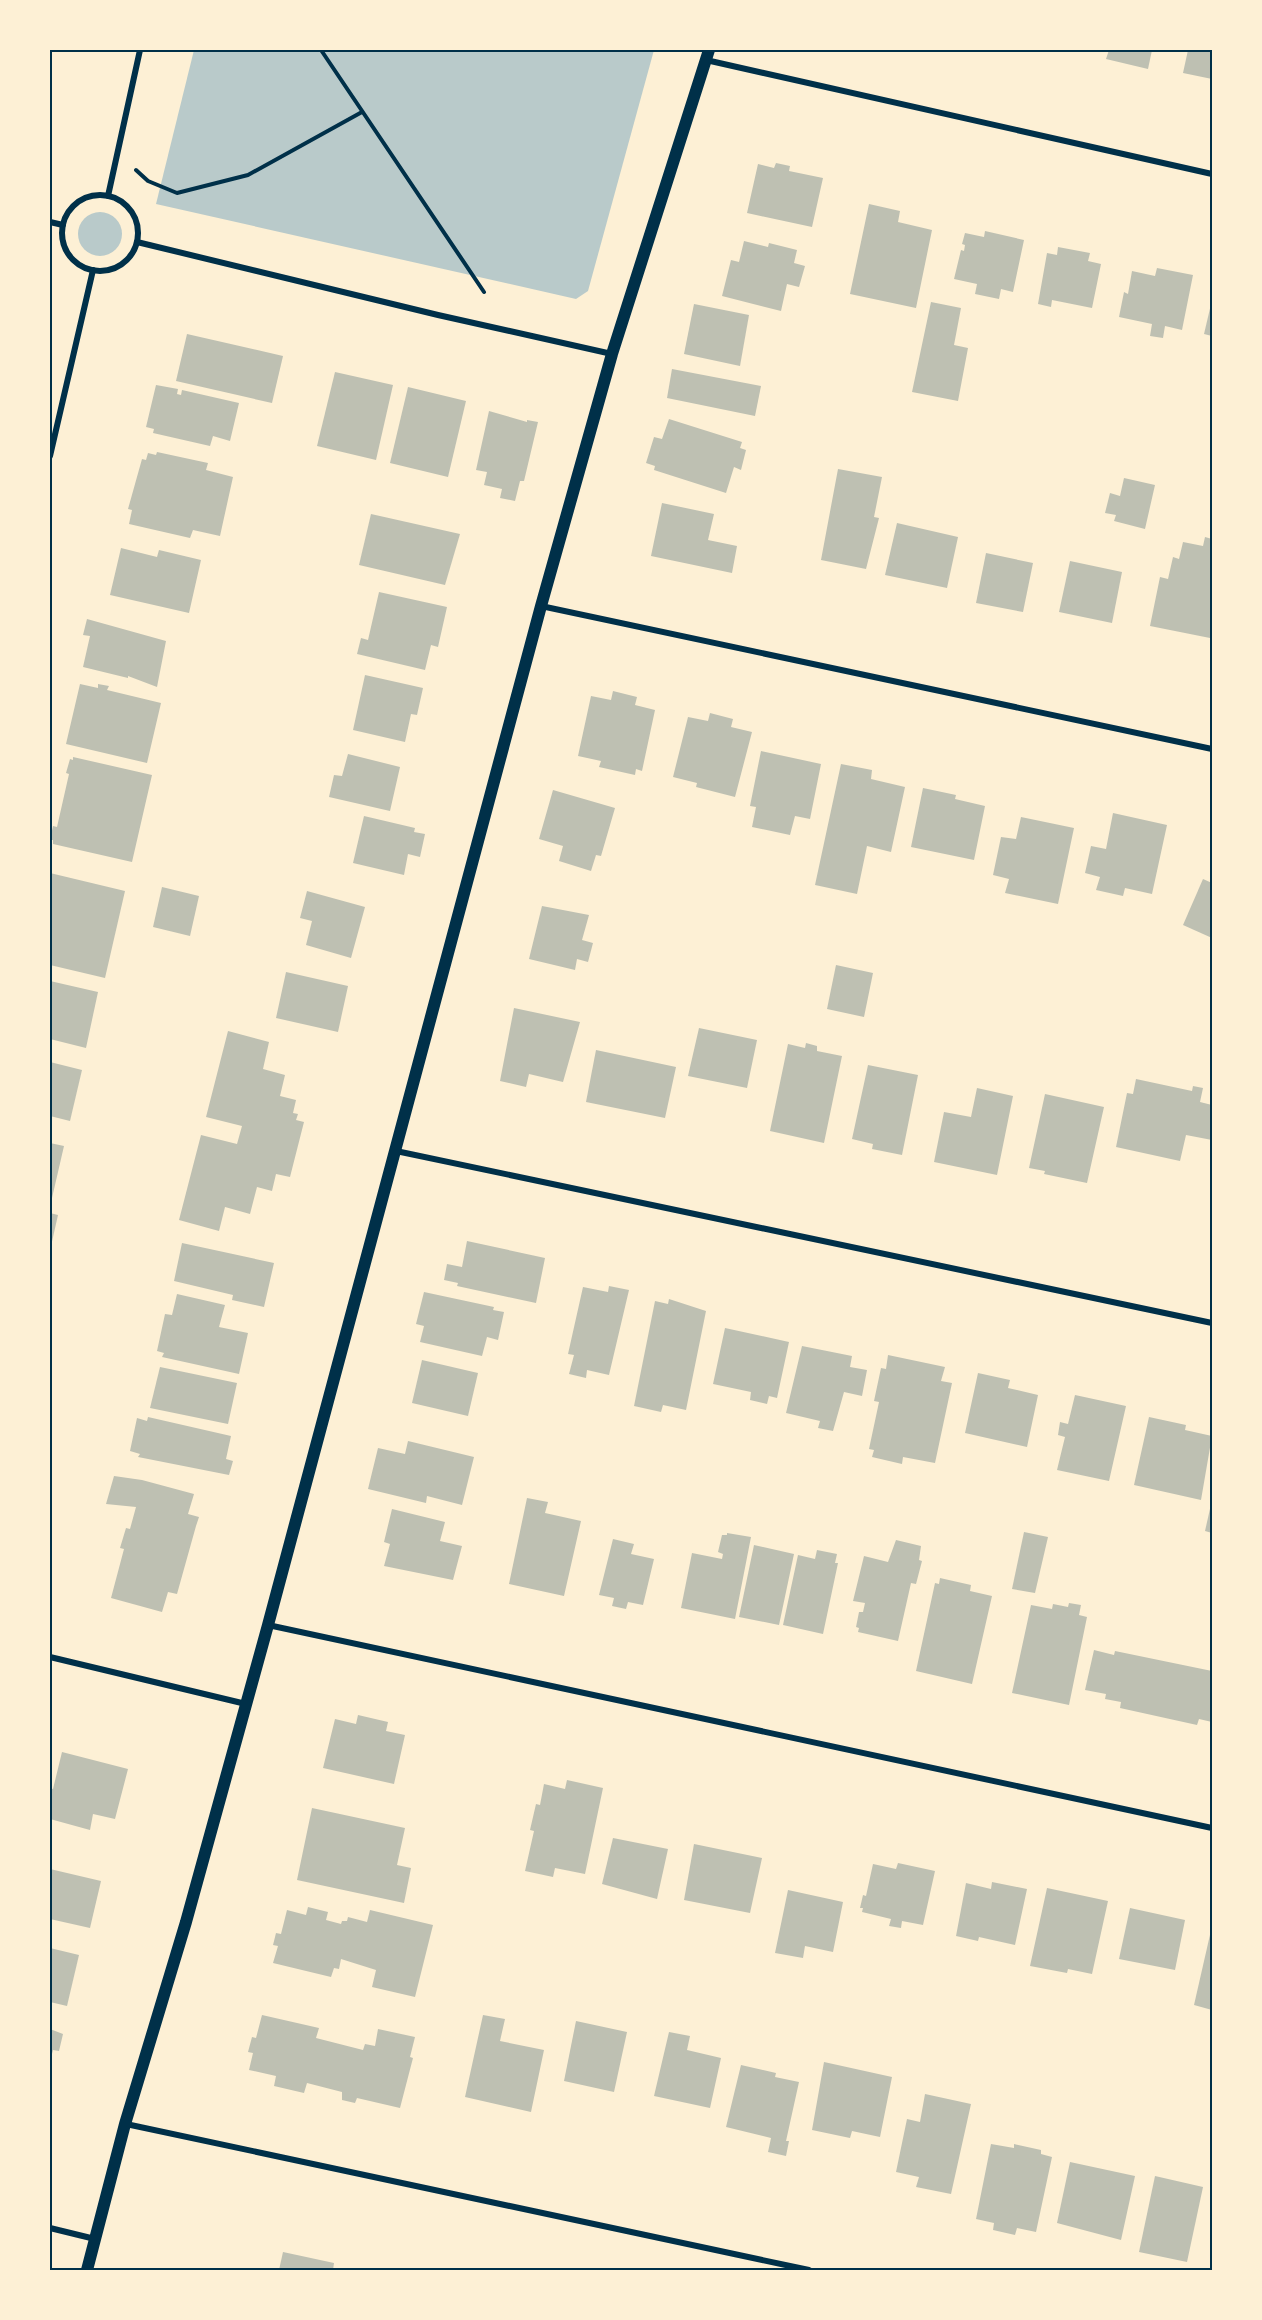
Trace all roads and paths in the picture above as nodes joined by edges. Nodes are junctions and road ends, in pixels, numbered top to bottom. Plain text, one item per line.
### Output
1 (140, 50) edge
2 (321, 50) edge
3 (707, 55) edge
4 (362, 112) junction
5 (117, 152) junction
6 (1212, 174) edge
7 (108, 196) junction
8 (50, 222) edge
9 (63, 225) junction
10 (138, 242) junction
11 (93, 270) junction
12 (484, 292) dead end
13 (612, 354) junction
14 (50, 456) edge
15 (541, 606) junction
16 (1212, 749) edge
17 (396, 1151) junction
18 (1212, 1323) edge
19 (268, 1625) junction
20 (50, 1657) edge
21 (246, 1704) junction
22 (1212, 1828) edge
23 (125, 2124) junction
24 (50, 2228) edge
25 (95, 2239) junction
26 (87, 2271) edge
27 (809, 2271) edge

1 - 5 street
2 - 4 path
3 - 6 street
3 - 13 main road
4 - 5 path
4 - 12 path
5 - 7 street
7 - 9 street
7 - 10 street
8 - 9 street
9 - 11 street
10 - 11 street
10 - 13 street
11 - 14 street
13 - 15 main road
15 - 16 street
15 - 17 main road
17 - 18 street
17 - 19 main road
19 - 21 main road
19 - 22 street
20 - 21 street
21 - 23 main road
23 - 25 main road
23 - 27 street
24 - 25 street
25 - 26 main road

